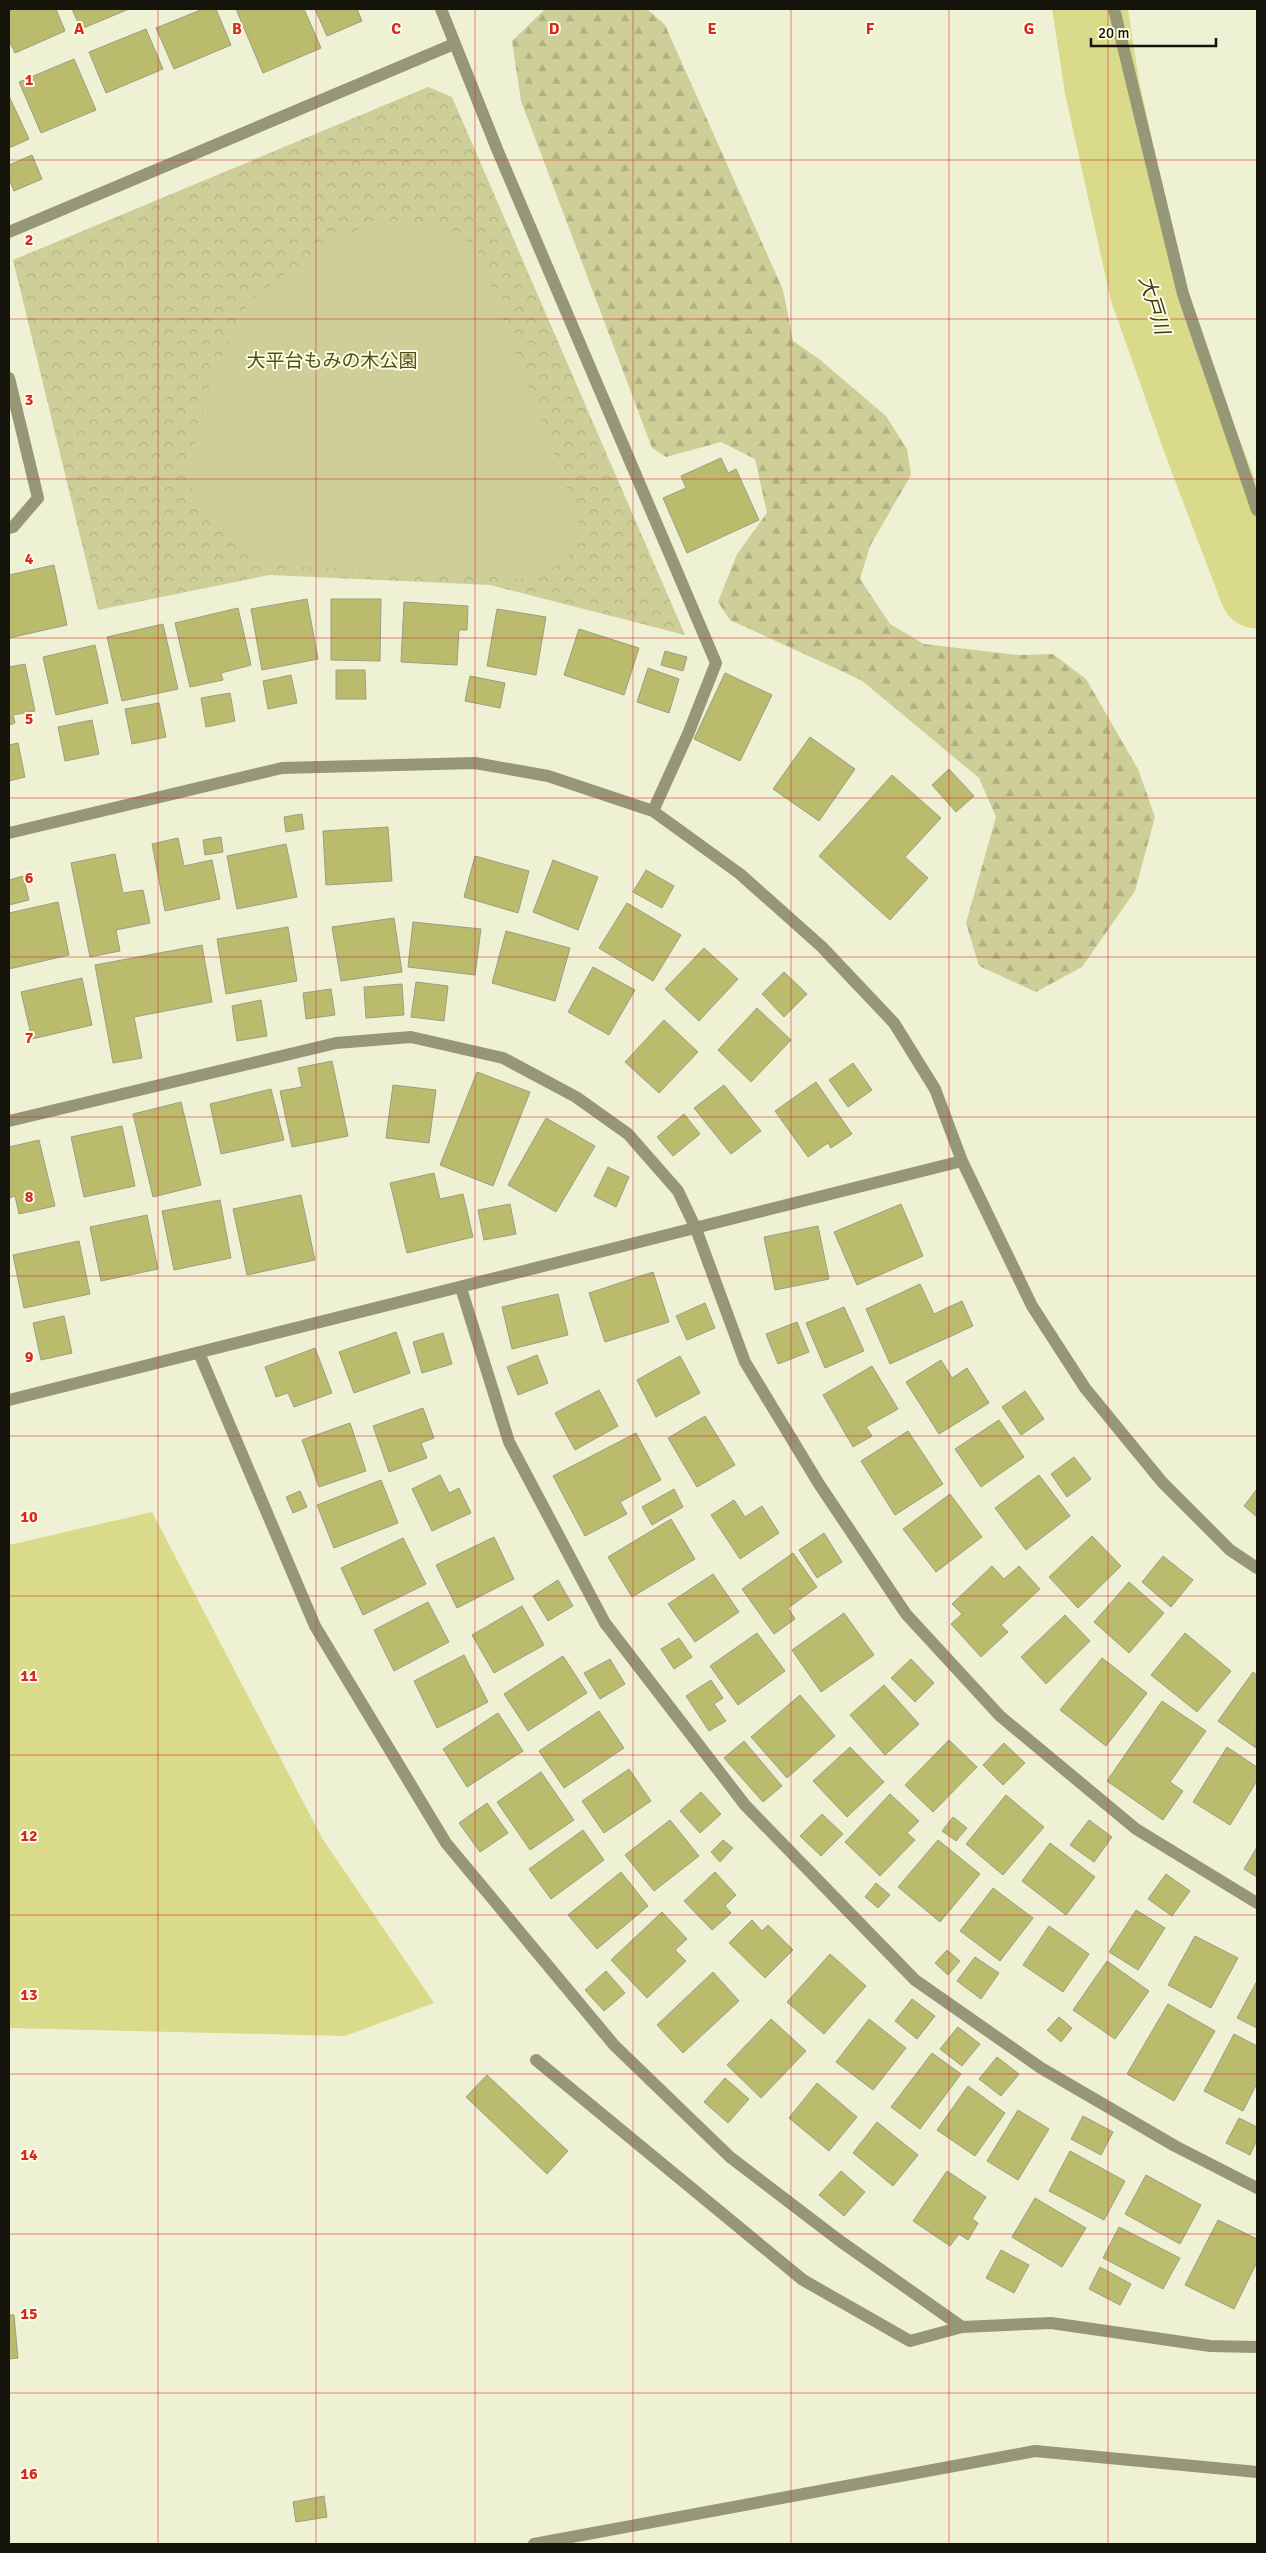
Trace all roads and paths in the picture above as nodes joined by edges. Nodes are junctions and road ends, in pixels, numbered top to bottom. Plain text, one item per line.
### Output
1 (442, 9) edge
2 (1114, 9) edge
3 (454, 44) junction
4 (9, 232) edge
5 (9, 378) edge
6 (1257, 510) edge
7 (9, 528) edge
8 (652, 811) junction
9 (9, 833) edge
10 (9, 1121) edge
11 (962, 1160) junction
12 (696, 1229) junction
13 (461, 1288) junction
14 (199, 1353) junction
15 (9, 1400) edge
16 (1257, 1568) edge
17 (1257, 1903) edge
18 (536, 2060) dead end
19 (1257, 2188) edge
20 (962, 2328) junction
21 (1257, 2347) edge
22 (1257, 2472) edge
23 (534, 2544) edge

1 - 3 street
2 - 6 street
3 - 4 street
3 - 8 street
5 - 7 street
8 - 9 street
8 - 11 street
10 - 12 street
11 - 12 street
11 - 16 street
12 - 13 street
12 - 17 street
13 - 14 street
13 - 19 street
14 - 15 street
14 - 20 street
18 - 20 street
20 - 21 street
22 - 23 street

